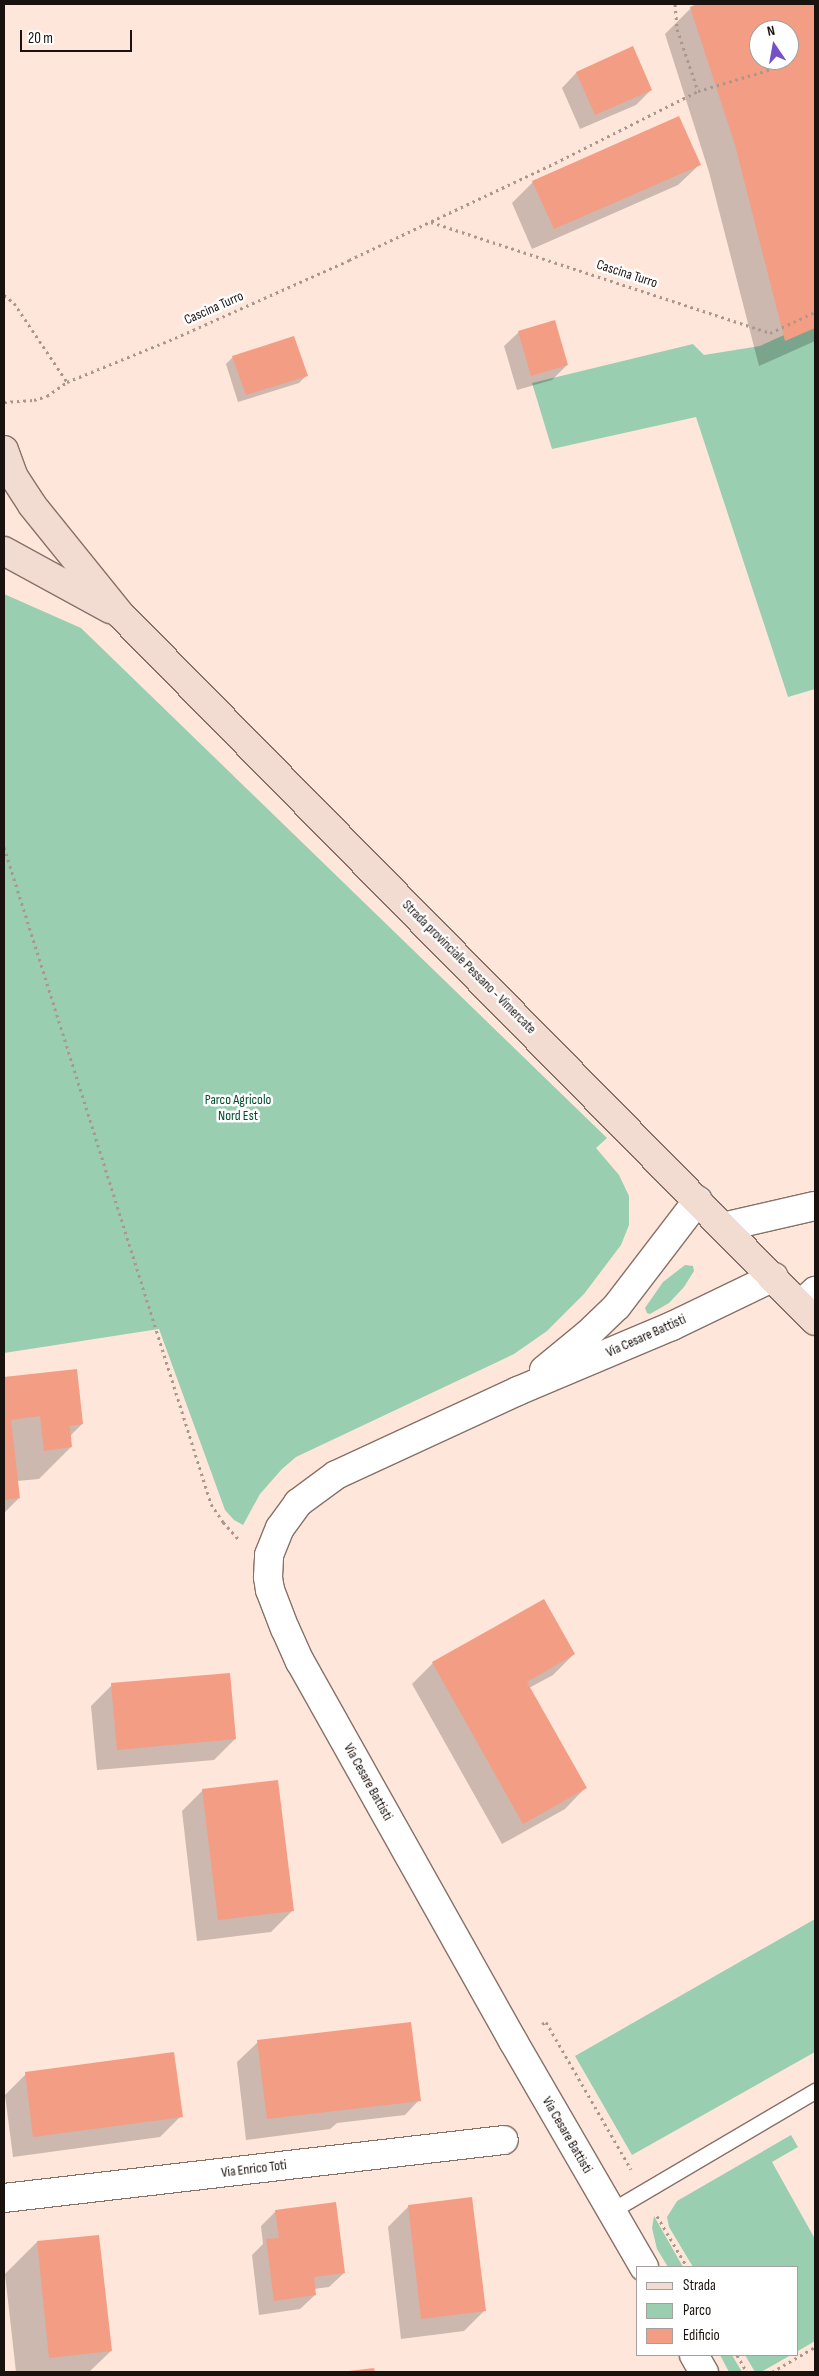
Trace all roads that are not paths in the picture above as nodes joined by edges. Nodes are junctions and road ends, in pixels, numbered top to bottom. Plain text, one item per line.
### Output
1 (4, 450) edge
2 (4, 551) edge
3 (120, 614) junction
4 (698, 1200) junction
5 (815, 1206) edge
6 (723, 1227) junction
7 (774, 1277) junction
8 (810, 1306) edge
9 (518, 1391) junction
10 (815, 2090) edge
11 (504, 2140) dead end
12 (4, 2198) edge
13 (611, 2211) junction
14 (643, 2266) edge
15 (695, 2356) edge
16 (704, 2372) edge

1 - 3 street, Strada provinciale Pessano - Vimercate
2 - 3 street, Strada provinciale Pessano - Vimercate
3 - 4 street, Strada provinciale Pessano - Vimercate
4 - 6 street, Strada provinciale Pessano - Vimercate
4 - 9 street, Via Cesare Battisti
5 - 6 street
6 - 7 street, Strada provinciale Pessano - Vimercate
7 - 8 street, Strada provinciale Pessano - Vimercate
7 - 9 street, Via Cesare Battisti
9 - 13 street, Via Cesare Battisti
10 - 13 lane
11 - 12 street, Via Enrico Toti
13 - 14 street, Via Cesare Battisti
15 - 16 street

